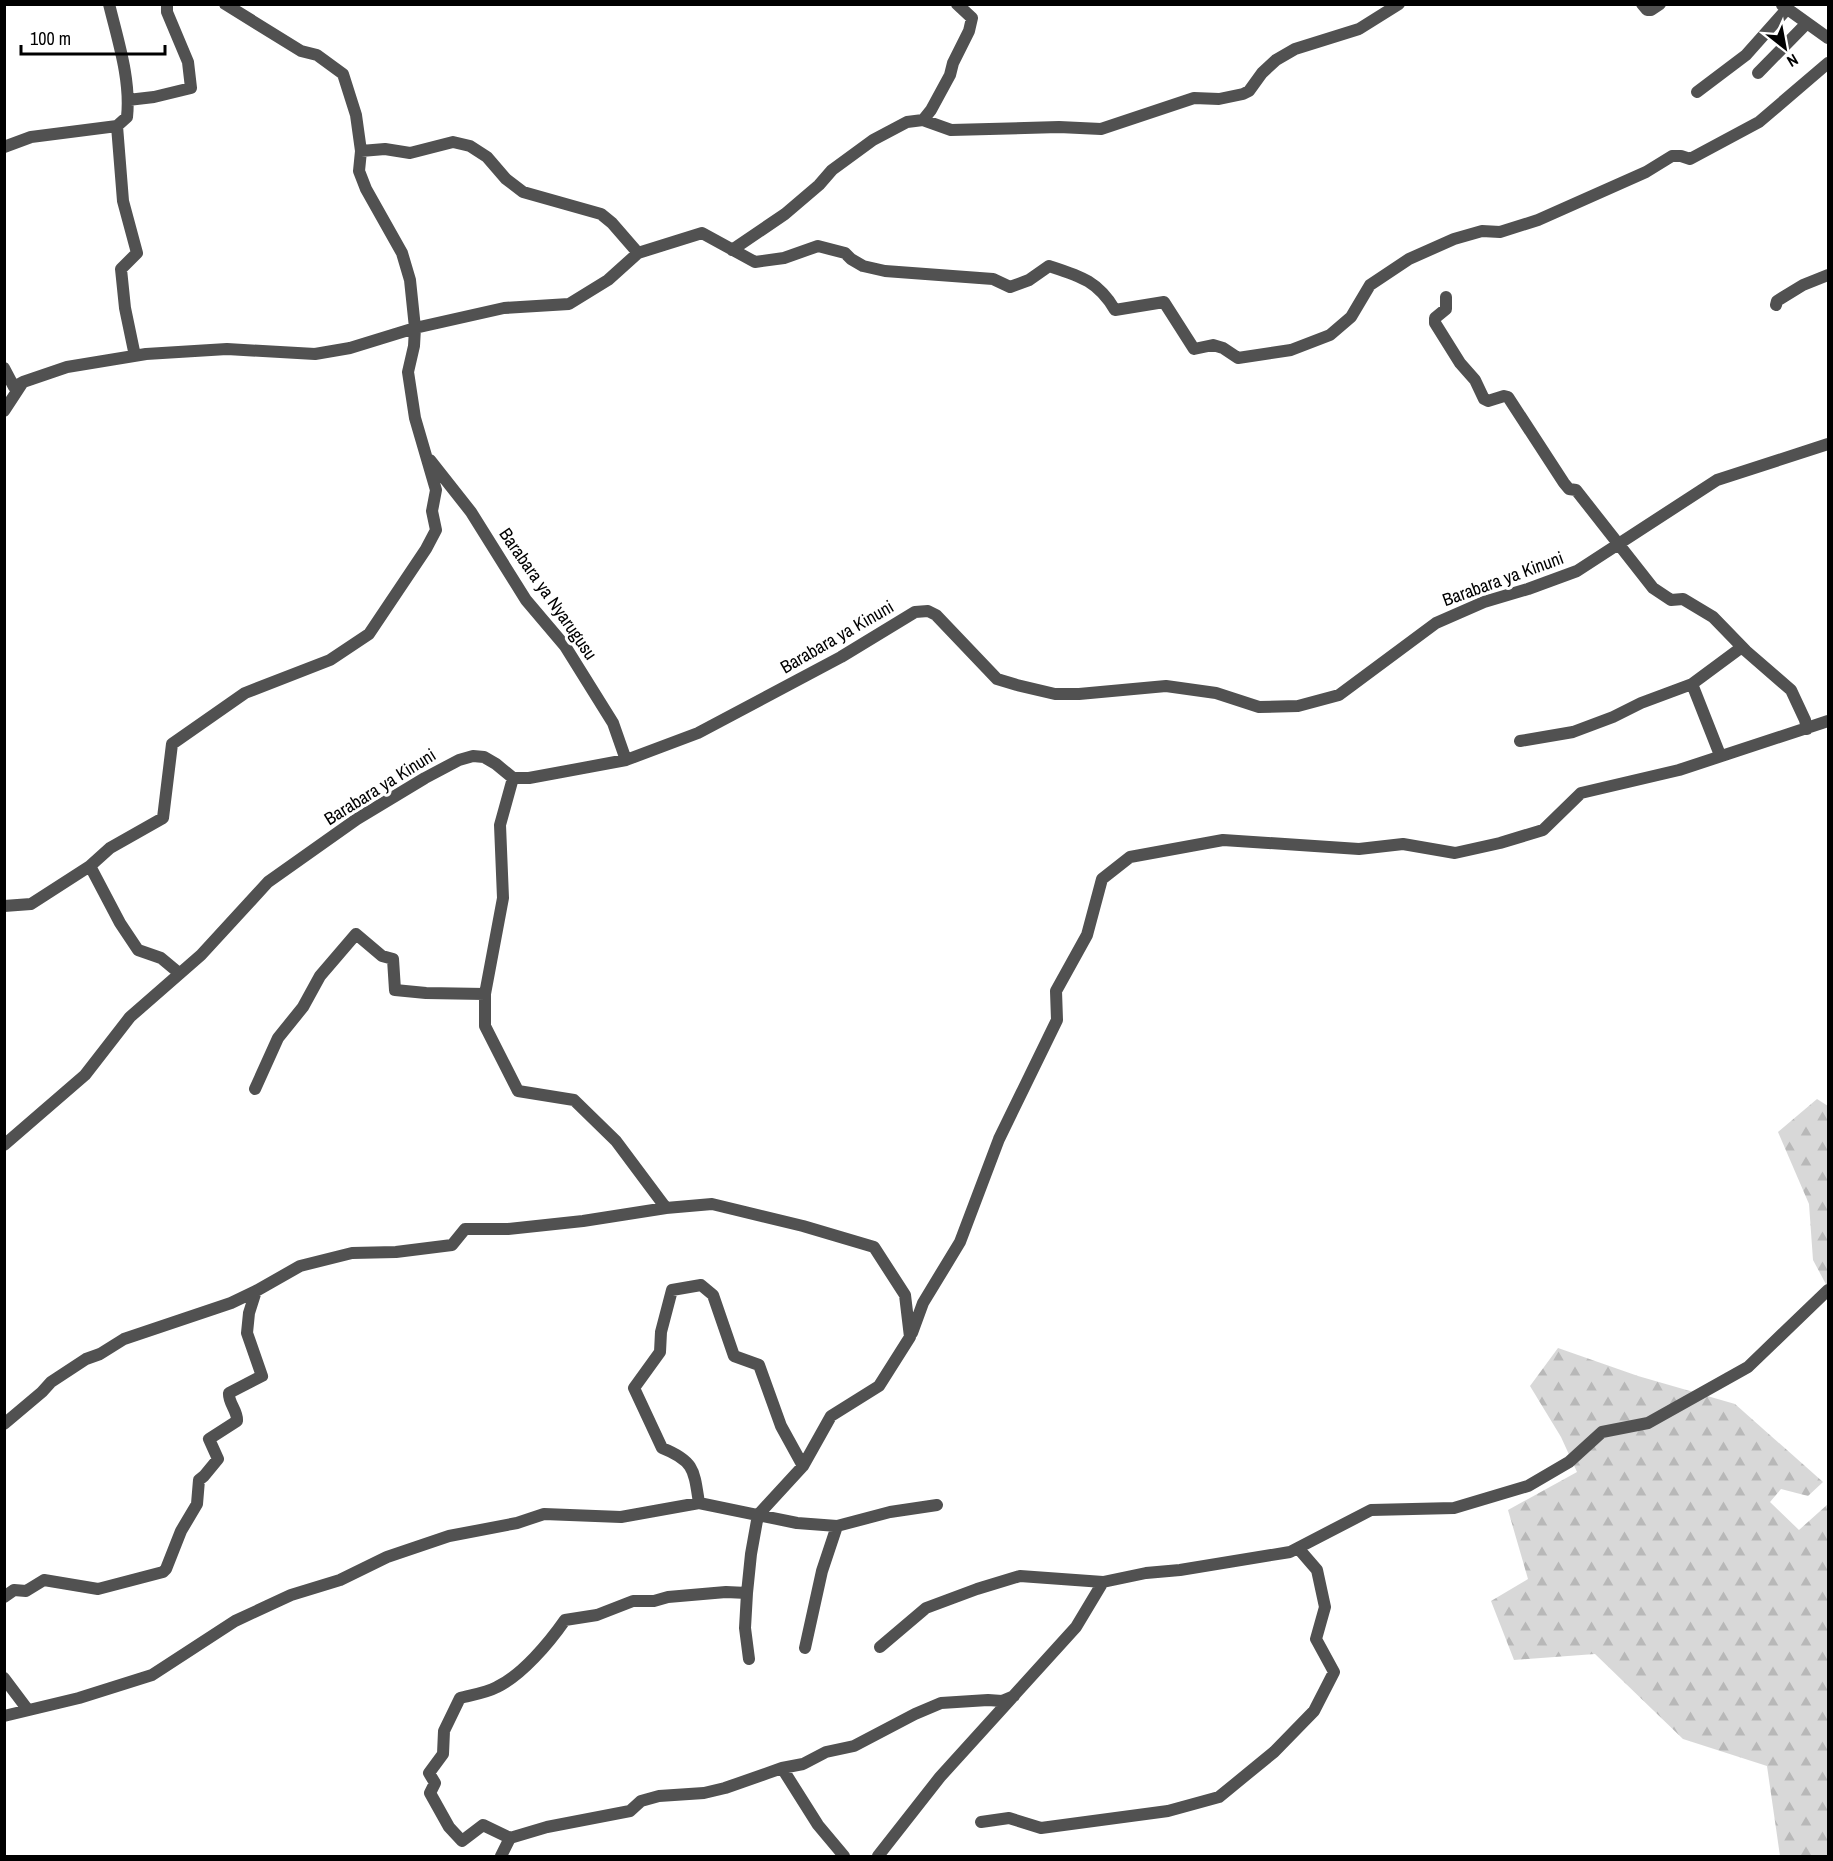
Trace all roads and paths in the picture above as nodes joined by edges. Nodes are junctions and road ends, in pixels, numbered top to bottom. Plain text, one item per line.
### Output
1 (109, 4) edge
2 (166, 4) edge
3 (225, 4) edge
4 (957, 4) edge
5 (1399, 4) edge
6 (1642, 4) edge
7 (1660, 4) edge
8 (1784, 7) edge
9 (1807, 23) junction
10 (1828, 38) edge
11 (1828, 63) edge
12 (1758, 73) dead end
13 (1697, 92) dead end
14 (128, 100) junction
15 (923, 120) junction
16 (117, 126) junction
17 (4, 147) edge
18 (361, 151) junction
19 (732, 250) junction
20 (638, 253) junction
21 (1828, 275) edge
22 (1446, 297) dead end
23 (1776, 305) dead end
24 (415, 328) junction
25 (135, 356) junction
26 (4, 368) edge
27 (22, 382) junction
28 (4, 411) edge
29 (1828, 444) edge
30 (428, 457) junction
31 (1618, 545) junction
32 (1742, 647) junction
33 (1692, 684) junction
34 (1828, 722) edge
35 (1807, 729) junction
36 (1520, 741) dead end
37 (1720, 755) junction
38 (626, 760) junction
39 (513, 778) junction
40 (90, 866) junction
41 (4, 906) edge
42 (179, 973) junction
43 (485, 994) junction
44 (255, 1089) dead end
45 (4, 1145) edge
46 (666, 1208) junction
47 (1828, 1290) edge
48 (256, 1291) junction
49 (910, 1337) junction
50 (4, 1424) edge
51 (803, 1466) junction
52 (699, 1503) junction
53 (937, 1506) dead end
54 (758, 1515) junction
55 (837, 1526) junction
56 (1298, 1548) junction
57 (1103, 1582) junction
58 (747, 1593) junction
59 (4, 1597) edge
60 (880, 1647) dead end
61 (805, 1648) dead end
62 (749, 1659) dead end
63 (4, 1678) edge
64 (1015, 1695) junction
65 (28, 1710) junction
66 (4, 1716) edge
67 (782, 1768) junction
68 (981, 1822) dead end
69 (510, 1838) junction
70 (501, 1857) edge
71 (844, 1857) edge
72 (878, 1857) edge

1 - 14 street
2 - 14 street
3 - 18 street, Barabara ya Nyarugusu
4 - 15 street
5 - 15 street
6 - 7 street
8 - 9 street
8 - 13 street
9 - 10 street
9 - 12 street
11 - 19 street
14 - 16 street
15 - 19 street
16 - 17 street
16 - 25 street
18 - 20 street
18 - 24 street, Barabara ya Nyarugusu
19 - 20 street
20 - 24 street
21 - 23 street
22 - 31 street
24 - 25 street
24 - 30 street, Barabara ya Nyarugusu
25 - 27 street
26 - 27 street
27 - 28 street
29 - 31 street, Barabara ya Kinuni
30 - 38 street, Barabara ya Nyarugusu
30 - 40 street, Barabara ya Nyarugusu
31 - 32 street
31 - 38 street, Barabara ya Kinuni
32 - 33 street
32 - 35 street
33 - 36 street
33 - 37 street
34 - 35 street
35 - 37 street
37 - 49 street
38 - 39 street, Barabara ya Kinuni
39 - 42 street, Barabara ya Kinuni
39 - 43 street
40 - 41 street, Barabara ya Nyarugusu
40 - 42 street
42 - 45 street, Barabara ya Kinuni
43 - 44 street
43 - 46 street
46 - 48 street
46 - 49 street
47 - 56 street
48 - 50 street
48 - 59 street
49 - 51 street
51 - 52 street
51 - 54 street
52 - 54 street
52 - 65 street
53 - 55 street
54 - 55 street
54 - 58 street
55 - 61 street
56 - 57 street
56 - 68 street
57 - 60 street
57 - 64 street
58 - 62 street
58 - 69 street
63 - 65 street
64 - 67 street
64 - 72 street
65 - 66 street
67 - 69 street
67 - 71 street
69 - 70 street

